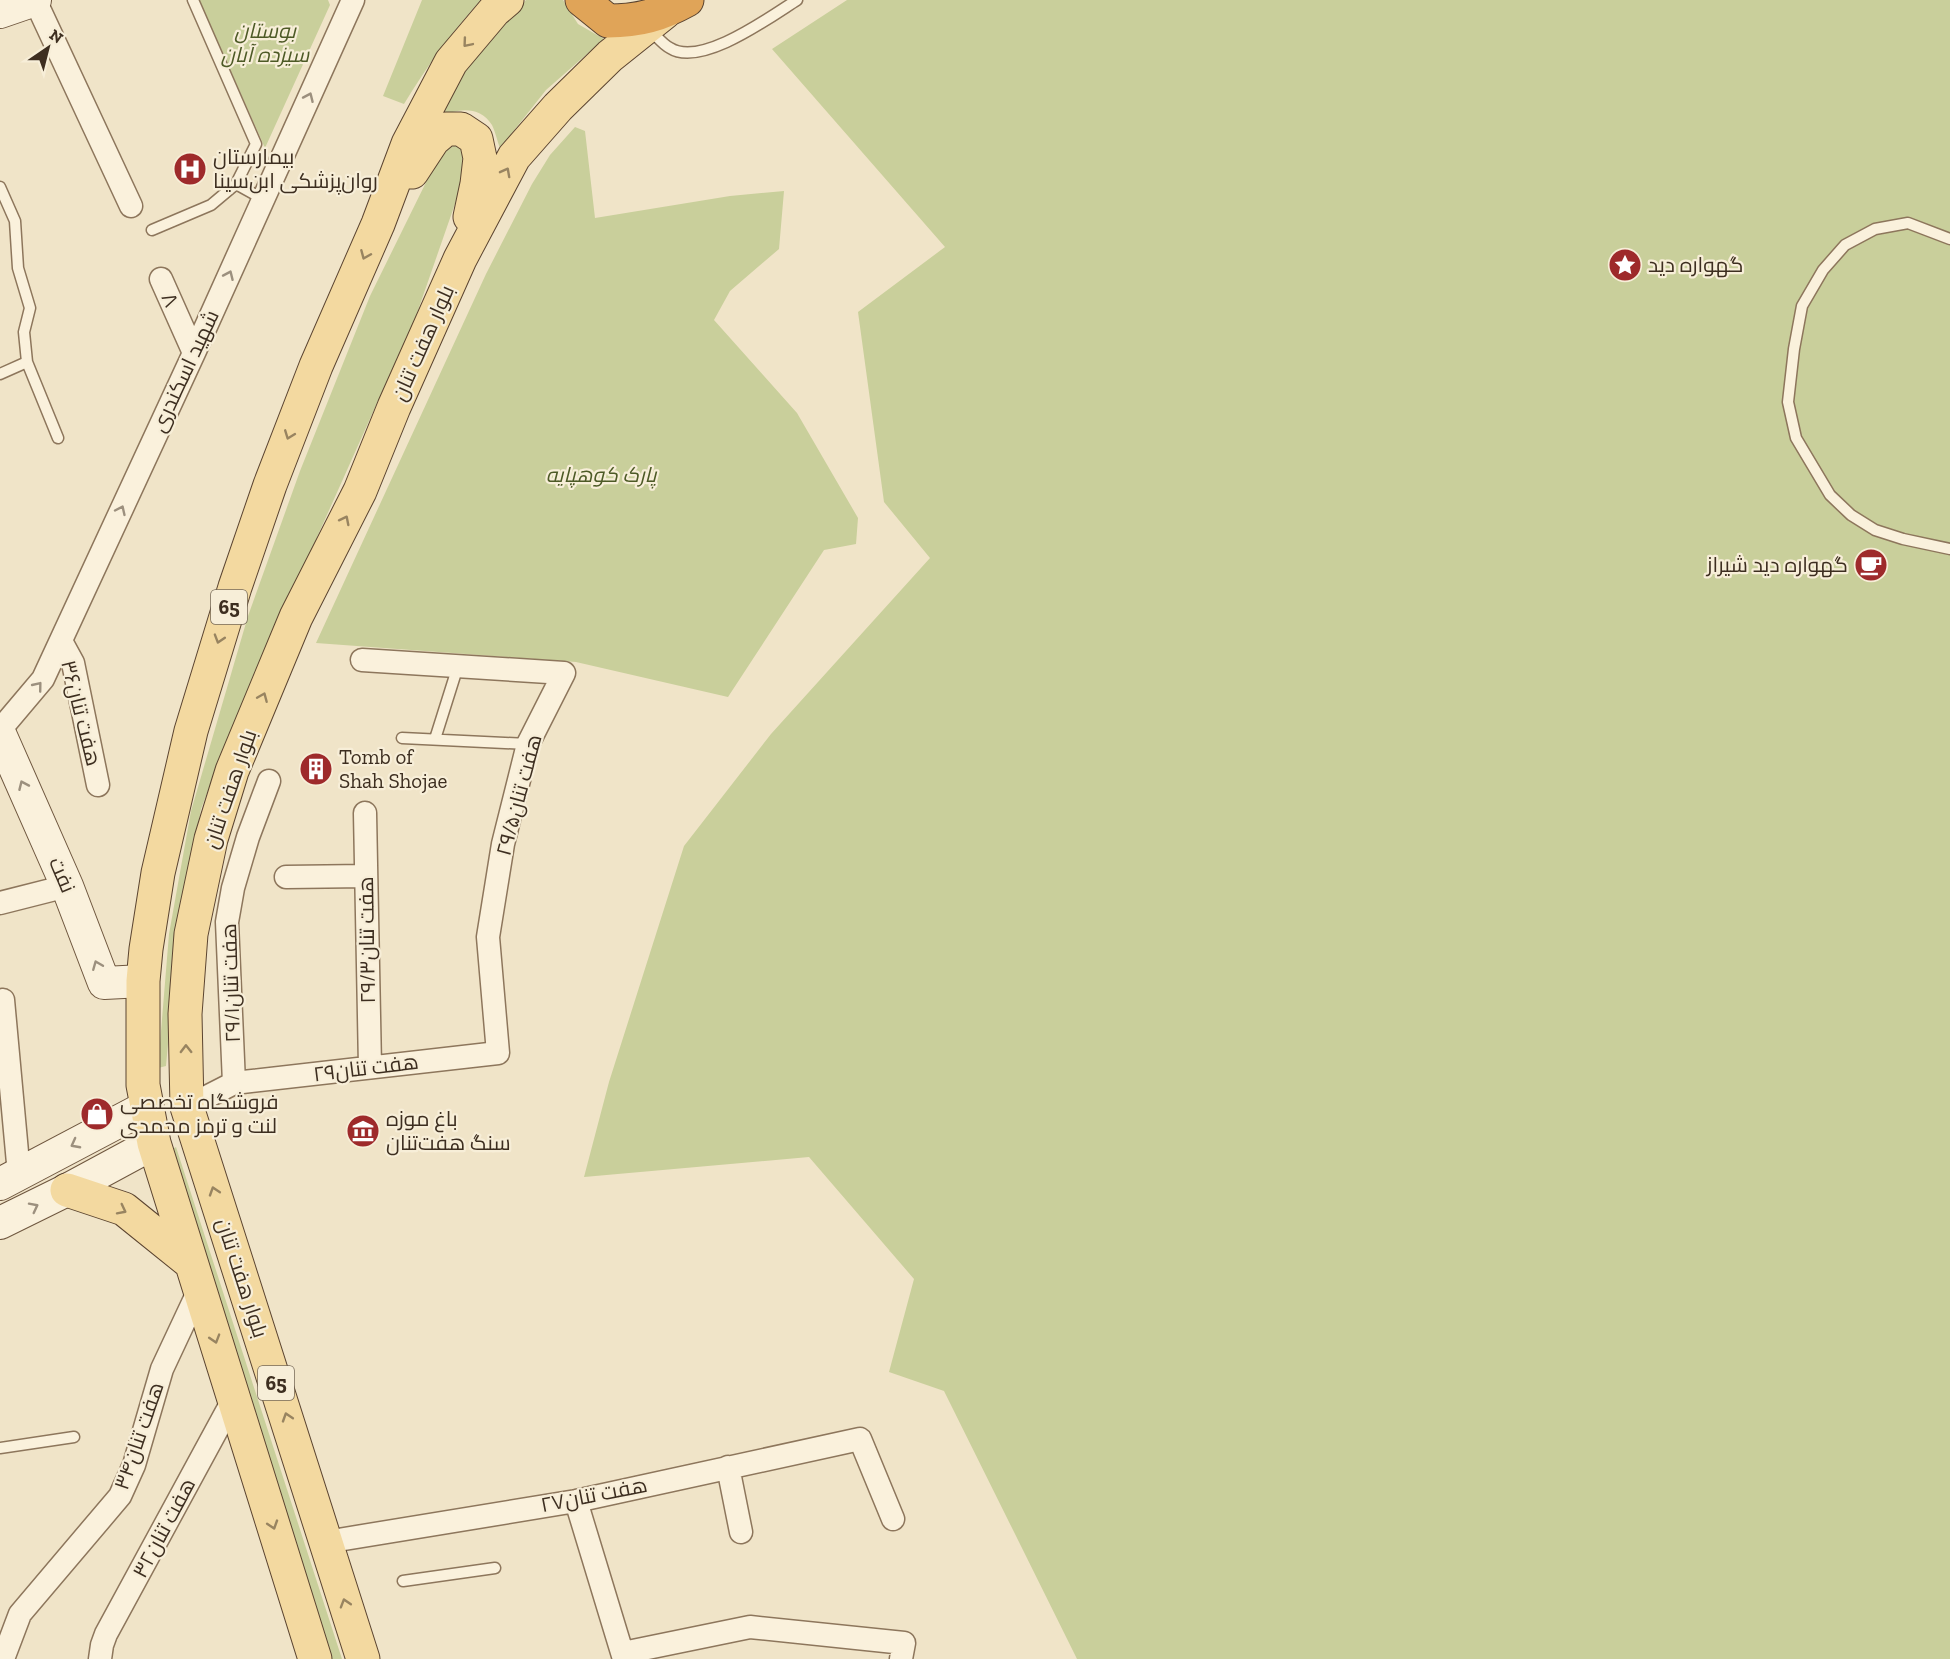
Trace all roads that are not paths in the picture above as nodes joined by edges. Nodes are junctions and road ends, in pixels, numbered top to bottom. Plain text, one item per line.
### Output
1 (35, 0) edge
2 (193, 0) edge
3 (353, 0) edge
4 (507, 0) edge
5 (582, 0) edge
6 (797, 0) edge
7 (0, 12) edge
8 (666, 13) edge
9 (237, 184) junction
10 (0, 187) edge
11 (263, 199) junction
12 (131, 206) dead end
13 (378, 224) junction
14 (152, 230) dead end
15 (1950, 239) edge
16 (460, 260) junction
17 (161, 279) dead end
18 (194, 353) junction
19 (27, 362) junction
20 (0, 374) edge
21 (58, 438) dead end
22 (1950, 549) edge
23 (61, 641) junction
24 (362, 660) dead end
25 (458, 666) junction
26 (0, 732) edge
27 (402, 738) dead end
28 (435, 740) junction
29 (528, 744) junction
30 (269, 781) dead end
31 (98, 785) dead end
32 (365, 813) dead end
33 (366, 876) junction
34 (286, 878) dead end
35 (67, 886) junction
36 (0, 903) edge
37 (144, 981) junction
38 (3, 1000) dead end
39 (498, 1053) joint
40 (370, 1067) junction
41 (234, 1083) junction
42 (167, 1107) junction
43 (154, 1143) junction
44 (10, 1179) edge
45 (67, 1190) junction
46 (0, 1223) edge
47 (195, 1276) junction
48 (233, 1400) junction
49 (74, 1437) dead end
50 (0, 1448) edge
51 (728, 1467) junction
52 (576, 1501) junction
53 (893, 1519) dead end
54 (741, 1532) dead end
55 (326, 1542) junction
56 (495, 1568) dead end
57 (403, 1581) dead end
58 (623, 1656) edge
59 (3, 1659) edge
60 (100, 1659) edge
61 (315, 1659) edge
62 (363, 1659) edge
63 (901, 1659) edge

1 - 7 main road
1 - 12 street
2 - 9 lane
11 -> 3 street, شهید اسکندری
4 -> 13 main road, بلوار هفت تنان / 65
5 - 8 highway
6 - 8 lane
16 -> 8 main road, بلوار هفت تنان / 65
9 - 11 lane
9 - 14 lane
10 - 19 lane
18 -> 11 street, شهید اسکندری
13 - 16 main road
13 -> 37 main road, بلوار هفت تنان / 65
15 - 22 lane
42 -> 16 main road, بلوار هفت تنان / 65
17 - 18 street, ۸
23 -> 18 street, شهید اسکندری
19 - 20 lane
19 - 21 lane
26 -> 23 street, شهید اسکندری
23 - 31 street, هفت تنان۳۶
24 - 25 street, ۲۹/۵هفت تنان
25 - 28 lane
25 - 29 street, ۲۹/۵هفت تنان
35 -> 26 main road, نفت
27 - 28 lane
28 - 29 lane
29 - 39 street, ۲۹/۵هفت تنان
30 - 41 street, ۲۹/۱هفت تنان
32 - 33 street, ۲۹/۳هفت تنان
33 - 34 street
33 - 40 street, ۲۹/۳هفت تنان
35 - 36 street
37 -> 35 main road, نفت
37 - 42 main road, بلوار هفت تنان / 65
38 - 44 street
39 - 40 street, هفت تنان۲۹
40 - 41 street, هفت تنان۲۹
41 - 42 street
42 - 43 main road, بلوار هفت تنان / 65
42 -> 44 main road
55 -> 42 main road, بلوار هفت تنان / 65
43 - 45 main road
43 - 47 main road, بلوار هفت تنان / 65
46 -> 45 main road
45 -> 47 main road
47 -> 48 main road, بلوار هفت تنان / 65
47 - 59 street, هفت تنان۳۴
48 - 60 street, هفت تنان۳۲
48 -> 61 main road, بلوار هفت تنان / 65
49 - 50 lane
51 - 52 street, هفت تنان۲۷
51 - 53 street, هفت تنان۲۷
51 - 54 street
52 - 55 street, هفت تنان۲۷
52 - 58 street
62 -> 55 main road, بلوار هفت تنان / 65
56 - 57 lane
58 - 63 street

